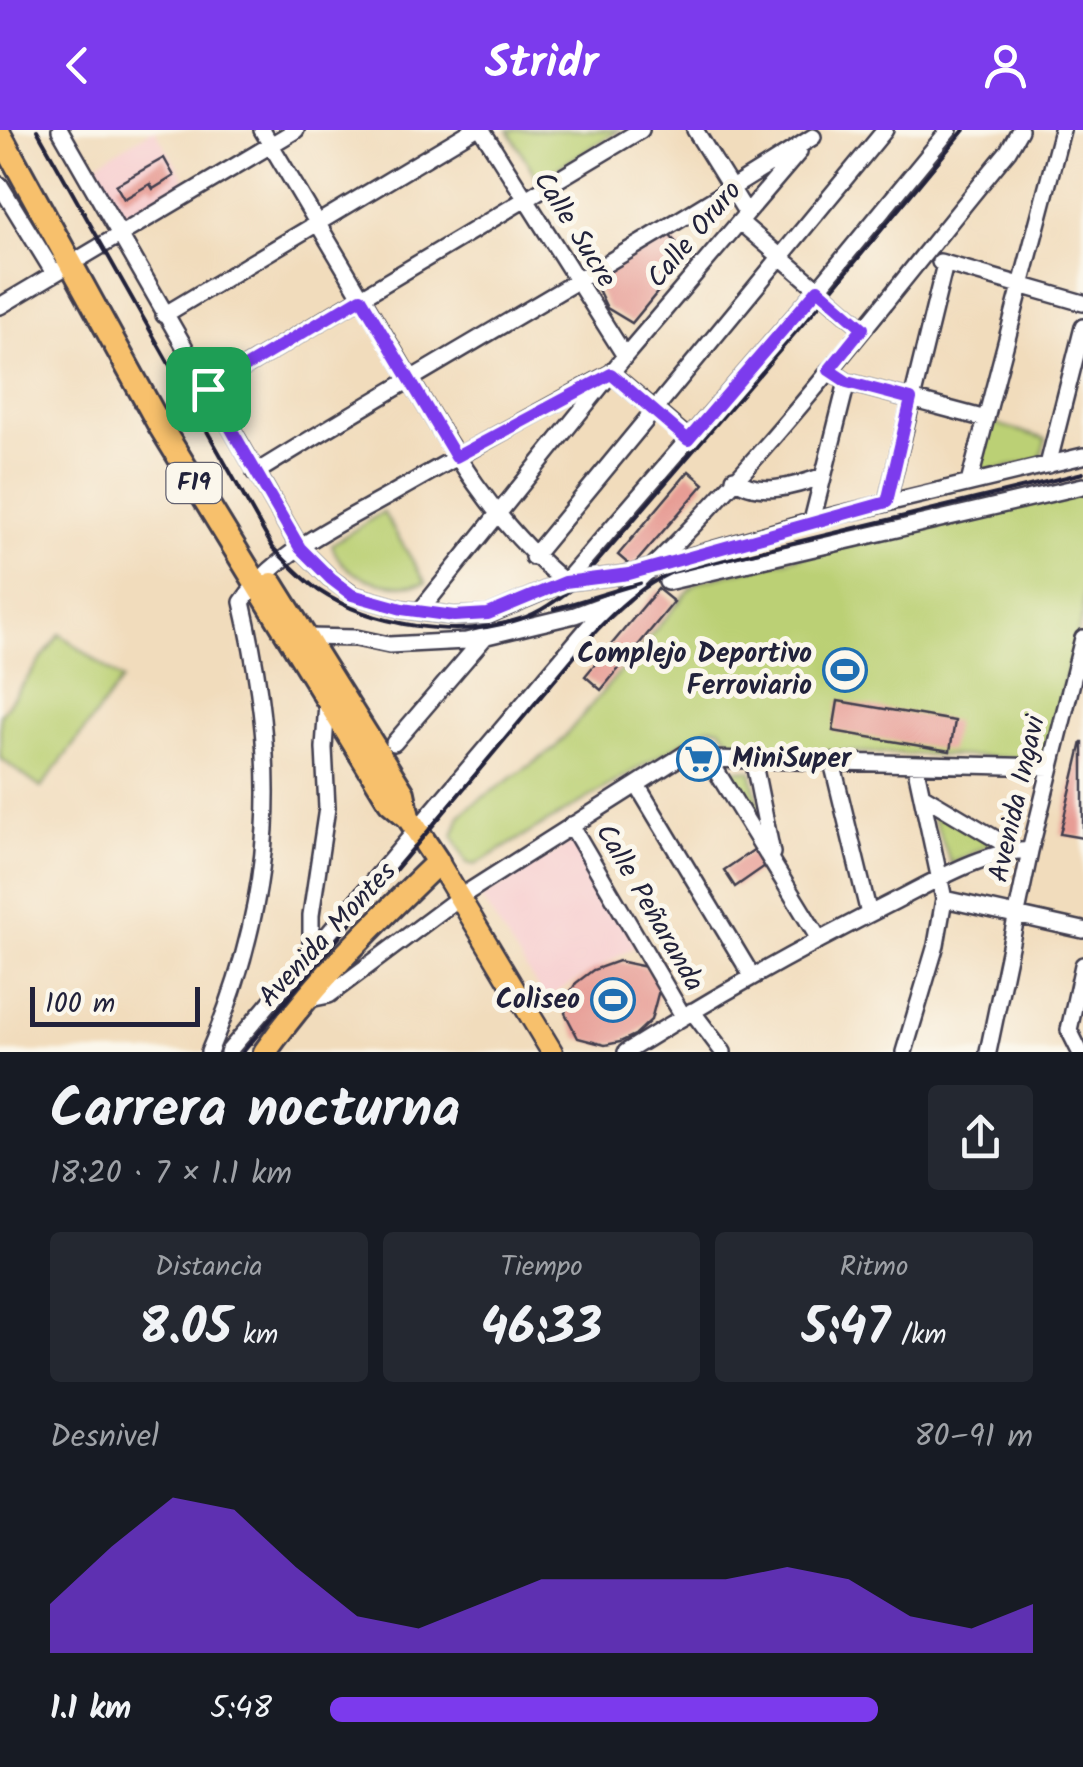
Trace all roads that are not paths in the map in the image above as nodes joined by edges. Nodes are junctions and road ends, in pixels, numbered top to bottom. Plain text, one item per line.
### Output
1 (15, 130) edge
2 (60, 130) edge
3 (262, 130) edge
4 (296, 130) edge
5 (473, 130) edge
6 (482, 130) edge
7 (641, 130) edge
8 (694, 130) edge
9 (885, 130) edge
10 (948, 130) edge
11 (1020, 130) edge
12 (1062, 130) edge
13 (816, 133) edge
14 (0, 135) edge
15 (271, 145) junction
16 (0, 185) edge
17 (730, 189) junction
18 (526, 198) junction
19 (743, 217) junction
20 (320, 223) junction
21 (120, 236) junction
22 (923, 254) junction
23 (781, 257) junction
24 (945, 264) junction
25 (70, 265) junction
26 (574, 280) junction
27 (1020, 286) junction
28 (818, 289) junction
29 (361, 298) junction
30 (1083, 303) edge
31 (0, 306) edge
32 (164, 315) junction
33 (1083, 327) edge
34 (863, 328) junction
35 (625, 356) junction
36 (829, 370) junction
37 (611, 374) junction
38 (409, 378) junction
39 (847, 382) junction
40 (208, 389) junction
41 (911, 399) junction
42 (654, 410) junction
43 (169, 417) junction
44 (986, 419) junction
45 (688, 440) junction
46 (1083, 456) edge
47 (456, 457) junction
48 (1048, 465) junction
49 (255, 473) junction
50 (823, 476) junction
51 (734, 478) junction
52 (970, 483) junction
53 (1083, 486) edge
54 (887, 502) junction
55 (496, 514) junction
56 (812, 520) junction
57 (300, 548) junction
58 (533, 557) junction
59 (658, 565) junction
60 (261, 579) junction
61 (565, 582) junction
62 (667, 582) dead end
63 (618, 600) junction
64 (420, 611) junction
65 (485, 637) junction
66 (307, 638) junction
67 (1083, 638) edge
68 (1075, 699) edge
69 (327, 702) junction
70 (394, 743) dead end
71 (703, 755) junction
72 (752, 759) junction
73 (832, 762) junction
74 (915, 764) junction
75 (1050, 767) junction
76 (638, 785) junction
77 (922, 795) junction
78 (413, 824) junction
79 (571, 825) junction
80 (1013, 849) junction
81 (1030, 850) junction
82 (438, 862) junction
83 (774, 863) junction
84 (939, 879) junction
85 (460, 897) junction
86 (944, 899) junction
87 (869, 914) junction
88 (1017, 914) junction
89 (1083, 930) edge
90 (818, 940) junction
91 (311, 952) junction
92 (1083, 965) edge
93 (752, 976) junction
94 (301, 1000) junction
95 (688, 1013) junction
96 (635, 1050) edge
97 (209, 1052) edge
98 (228, 1052) edge
99 (264, 1052) edge
100 (552, 1052) edge
101 (723, 1052) edge
102 (904, 1052) edge
103 (988, 1052) edge
104 (1080, 1052) edge

1 - 25 highway, F19
2 - 21 street
3 - 15 street
4 - 15 street
5 - 20 street
6 - 18 street, Calle Sucre
7 - 18 street
8 - 17 street
9 - 23 street
10 - 28 street
11 - 22 street
12 - 27 street
13 - 17 street
13 - 19 street, Calle Oruro
14 - 25 highway, F19
15 - 20 street
15 - 21 street
16 - 25 street
17 - 19 street
17 - 26 street
18 - 26 street, Calle Sucre
18 - 29 street
19 - 23 street
19 - 35 street, Calle Oruro
20 - 29 street
20 - 32 street
21 - 25 street
21 - 32 street
22 - 24 street
22 - 34 street
23 - 28 street
23 - 42 street
24 - 27 street
24 - 41 street
25 - 31 street
25 - 43 highway, F19
25 - 60 highway, F19
26 - 35 street, Calle Sucre
26 - 38 street
27 - 30 street
27 - 44 street
28 - 34 street
28 - 45 street
29 - 38 street
29 - 40 street
32 - 40 street
33 - 48 street
34 - 36 street
35 - 37 street, Calle Oruro
36 - 39 street
36 - 51 street
37 - 42 street
37 - 47 street
37 - 55 street, Calle Oruro
38 - 47 street
38 - 49 street
39 - 41 street
39 - 50 street
40 - 43 street
40 - 49 street
41 - 44 street
41 - 54 street
42 - 45 street
42 - 58 street
43 - 60 highway, F19
44 - 52 street
45 - 61 street
46 - 48 street
47 - 55 street
47 - 57 street
48 - 52 street
49 - 57 street
50 - 51 street
50 - 56 street
51 - 59 street
52 - 54 street
53 - 62 street
54 - 56 street
55 - 58 street
55 - 64 street, Calle Oruro
56 - 59 street
57 - 60 street
57 - 64 street
58 - 61 street
59 - 61 street
59 - 63 street
60 - 66 highway, F19
60 - 69 highway, F19
60 - 97 street
61 - 64 street
63 - 65 street
63 - 78 street
65 - 66 street
65 - 70 street
66 - 78 highway, F19
67 - 68 street, Avenida Ingavi
68 - 75 street, Avenida Ingavi
69 - 78 highway, F19
69 - 91 street
71 - 72 street
71 - 76 street
71 - 83 street
72 - 73 street
72 - 83 street
73 - 74 street
73 - 87 street
74 - 75 street
74 - 77 street
75 - 81 street, Avenida Ingavi
76 - 79 street
76 - 93 street
77 - 80 street
77 - 84 street
78 - 82 highway, F19
78 - 91 street
79 - 85 street
79 - 95 street, Calle Peñaranda
80 - 81 street
80 - 84 street
81 - 88 street, Avenida Ingavi
82 - 85 main road
82 - 94 highway, Avenida Montes
83 - 90 street
84 - 86 street
84 - 87 street
85 - 94 street
85 - 100 main road
86 - 88 street
86 - 102 street
87 - 90 street
88 - 89 street
88 - 103 street, Avenida Ingavi
90 - 93 street
91 - 98 street
92 - 104 street
93 - 95 street
94 - 99 highway, Avenida Montes
95 - 96 street
95 - 101 street, Calle Peñaranda

